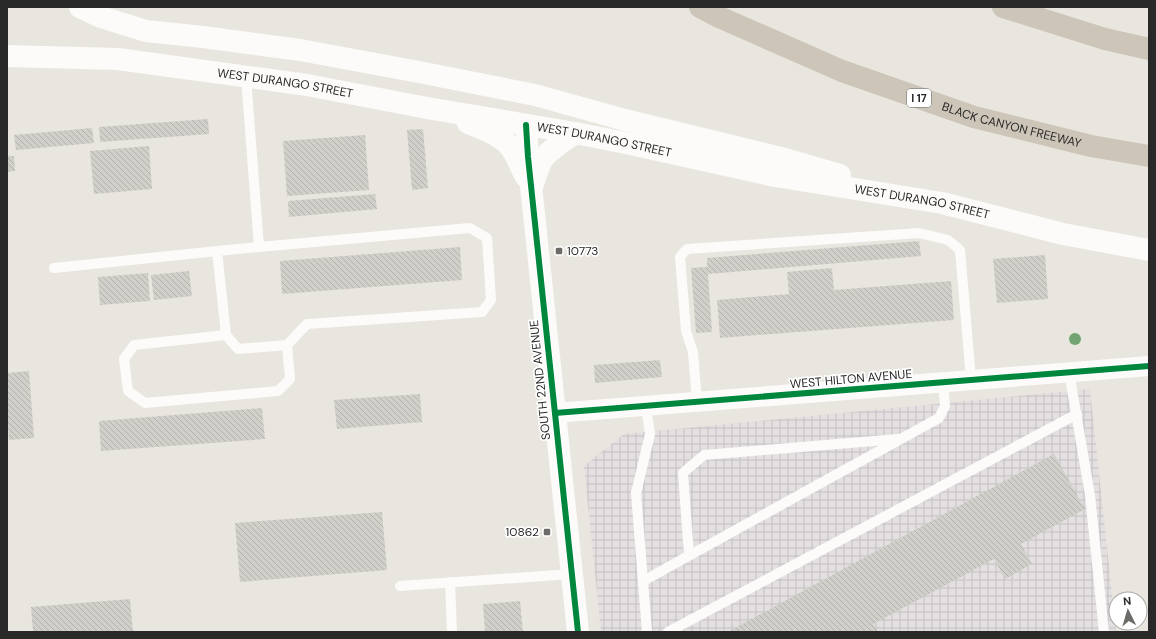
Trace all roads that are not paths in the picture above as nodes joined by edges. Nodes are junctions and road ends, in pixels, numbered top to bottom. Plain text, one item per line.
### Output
1 (80, 7) edge
2 (700, 7) edge
3 (1003, 7) edge
4 (1149, 49) edge
5 (7, 56) edge
6 (246, 77) junction
7 (427, 108) junction
8 (526, 125) junction
9 (575, 133) junction
10 (1149, 156) edge
11 (532, 189) junction
12 (942, 204) junction
13 (259, 247) junction
14 (1149, 250) edge
15 (217, 251) junction
16 (54, 268) dead end
17 (226, 335) junction
18 (287, 345) junction
19 (1149, 366) edge
20 (1069, 372) junction
21 (971, 380) junction
22 (943, 382) junction
23 (697, 402) junction
24 (646, 406) junction
25 (555, 413) junction
26 (1076, 414) junction
27 (902, 438) junction
28 (689, 555) junction
29 (572, 574) junction
30 (643, 580) junction
31 (450, 582) junction
32 (400, 586) dead end
33 (452, 632) edge
34 (578, 632) edge
35 (647, 632) edge
36 (668, 632) edge
37 (1104, 632) edge

1 - 12 main road
2 - 10 highway, BLACK CANYON FREEWAY / I 17
3 - 4 highway
5 - 6 main road, WEST DURANGO STREET
6 - 7 main road, WEST DURANGO STREET
6 - 13 lane
7 - 8 main road, WEST DURANGO STREET
7 - 11 main road
8 - 9 main road, WEST DURANGO STREET
8 - 11 main road, SOUTH 22ND AVENUE
9 - 11 main road
9 - 12 main road, WEST DURANGO STREET
11 - 25 main road, SOUTH 22ND AVENUE
12 - 14 main road, WEST DURANGO STREET
13 - 15 lane
13 - 18 lane
15 - 16 lane
15 - 17 lane
17 - 18 lane
17 - 18 lane
19 - 20 street, WEST HILTON AVENUE
20 - 21 street, WEST HILTON AVENUE
20 - 26 lane
21 - 22 street, WEST HILTON AVENUE
21 - 23 lane
22 - 23 street, WEST HILTON AVENUE
22 - 27 lane
23 - 24 street, WEST HILTON AVENUE
24 - 25 street, WEST HILTON AVENUE
24 - 30 lane
25 - 29 main road, SOUTH 22ND AVENUE
26 - 36 lane
26 - 37 lane
27 - 28 lane
27 - 28 lane
28 - 30 lane
29 - 31 lane
29 - 34 main road, SOUTH 22ND AVENUE
30 - 35 lane
31 - 32 lane
31 - 33 lane

